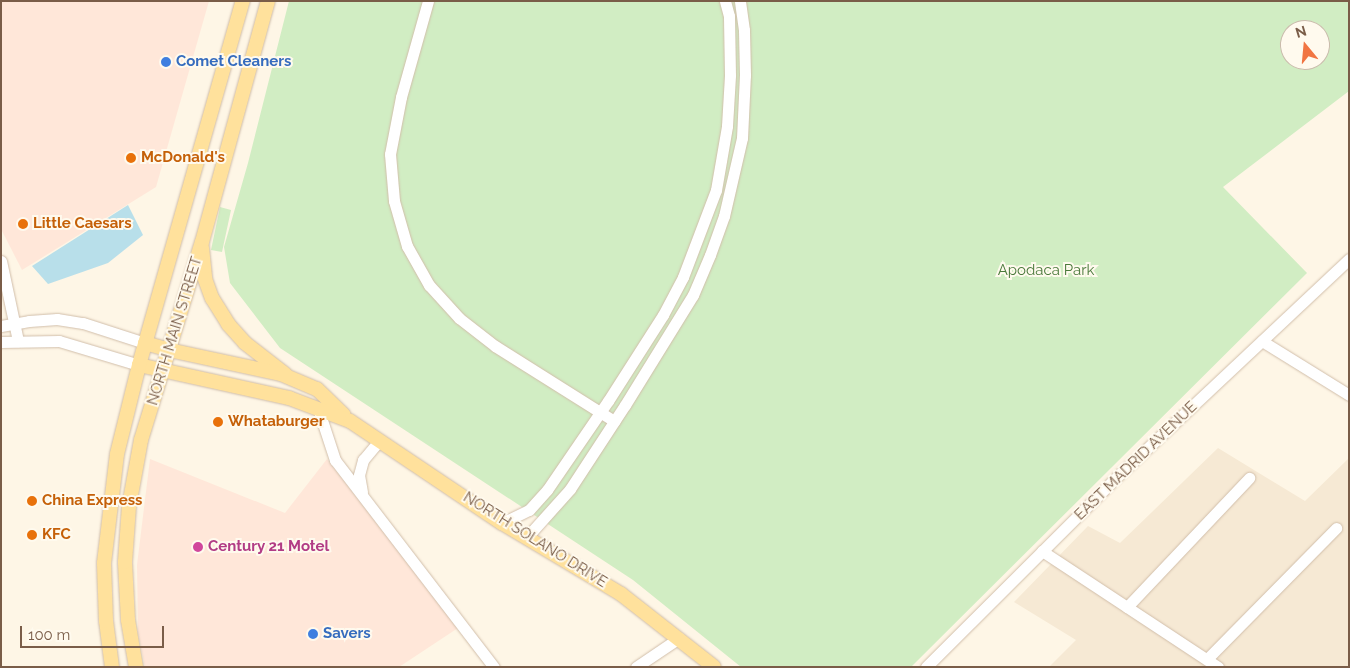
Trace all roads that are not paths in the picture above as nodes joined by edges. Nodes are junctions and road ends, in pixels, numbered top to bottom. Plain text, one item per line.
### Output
1 (243, 1) edge
2 (268, 1) edge
3 (428, 1) edge
4 (725, 1) edge
5 (740, 1) edge
6 (729, 56) junction
7 (745, 56) junction
8 (708, 210) junction
9 (724, 216) junction
10 (202, 242) junction
11 (1349, 259) edge
12 (1, 261) edge
13 (14, 324) junction
14 (1, 326) edge
15 (2, 340) edge
16 (18, 341) junction
17 (1262, 341) junction
18 (145, 343) junction
19 (169, 350) junction
20 (138, 365) junction
21 (163, 370) junction
22 (290, 378) junction
23 (1349, 396) edge
24 (318, 408) junction
25 (600, 414) junction
26 (350, 421) junction
27 (614, 422) junction
28 (380, 440) junction
29 (1249, 478) dead end
30 (362, 492) junction
31 (502, 523) junction
32 (1336, 528) dead end
33 (527, 537) junction
34 (1042, 551) junction
35 (1127, 607) junction
36 (679, 638) junction
37 (1207, 659) junction
38 (112, 667) edge
39 (136, 667) edge
40 (494, 667) edge
41 (636, 667) edge
42 (714, 667) edge
43 (926, 667) edge
44 (1218, 667) edge

1 - 18 main road, NORTH MAIN STREET
2 - 10 main road, NORTH MAIN STREET
3 - 25 street
4 - 6 street
5 - 7 street
6 - 7 street
6 - 8 street
7 - 9 street
8 - 9 street
8 - 25 street
9 - 27 street
10 - 19 main road, NORTH MAIN STREET
10 - 22 main road
11 - 17 street, EAST MADRID AVENUE
12 - 13 street
13 - 14 street
13 - 16 street
13 - 18 street
15 - 16 street
16 - 20 street
17 - 23 street
17 - 34 street, EAST MADRID AVENUE
18 - 19 main road, NORTH SOLANO DRIVE
18 - 20 main road, NORTH MAIN STREET
19 - 21 main road, NORTH MAIN STREET
19 - 22 main road, NORTH SOLANO DRIVE
20 - 21 main road, NORTH SOLANO DRIVE
20 - 38 main road, NORTH MAIN STREET
21 - 24 main road, NORTH SOLANO DRIVE
21 - 39 main road, NORTH MAIN STREET
22 - 26 main road, NORTH SOLANO DRIVE
24 - 26 main road, NORTH SOLANO DRIVE
24 - 30 street
25 - 27 street
25 - 31 street
26 - 28 main road, NORTH SOLANO DRIVE
27 - 33 street
28 - 30 street
28 - 31 main road, NORTH SOLANO DRIVE
29 - 35 street
30 - 40 street
31 - 33 main road, NORTH SOLANO DRIVE
32 - 37 street
33 - 36 main road, NORTH SOLANO DRIVE
34 - 35 street
34 - 43 street, EAST MADRID AVENUE
35 - 37 street
36 - 41 street
36 - 42 main road, NORTH SOLANO DRIVE
37 - 44 street

